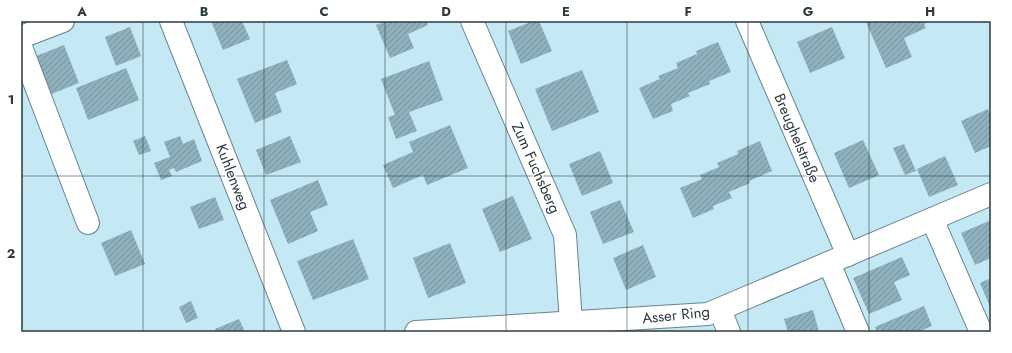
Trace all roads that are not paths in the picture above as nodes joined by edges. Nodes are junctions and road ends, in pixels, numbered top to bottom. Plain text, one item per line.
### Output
1 (63, 21) edge
2 (172, 21) edge
3 (472, 21) edge
4 (750, 22) edge
5 (21, 37) edge
6 (21, 47) edge
7 (991, 194) edge
8 (932, 219) junction
9 (88, 223) dead end
10 (839, 259) junction
11 (720, 310) junction
12 (571, 323) junction
13 (294, 332) edge
14 (416, 332) edge
15 (729, 332) edge
16 (858, 332) edge
17 (981, 332) edge

1 - 5 street
2 - 13 street, Kuhlenweg
3 - 12 street, Zum Fuchsberg
4 - 10 street, Breughelstraße
6 - 9 street
7 - 8 street, Asser Ring
8 - 10 street, Asser Ring
8 - 17 street
10 - 11 street, Asser Ring
10 - 16 street
11 - 12 street, Asser Ring
11 - 15 street, Asser Ring
12 - 14 street, Asser Ring

